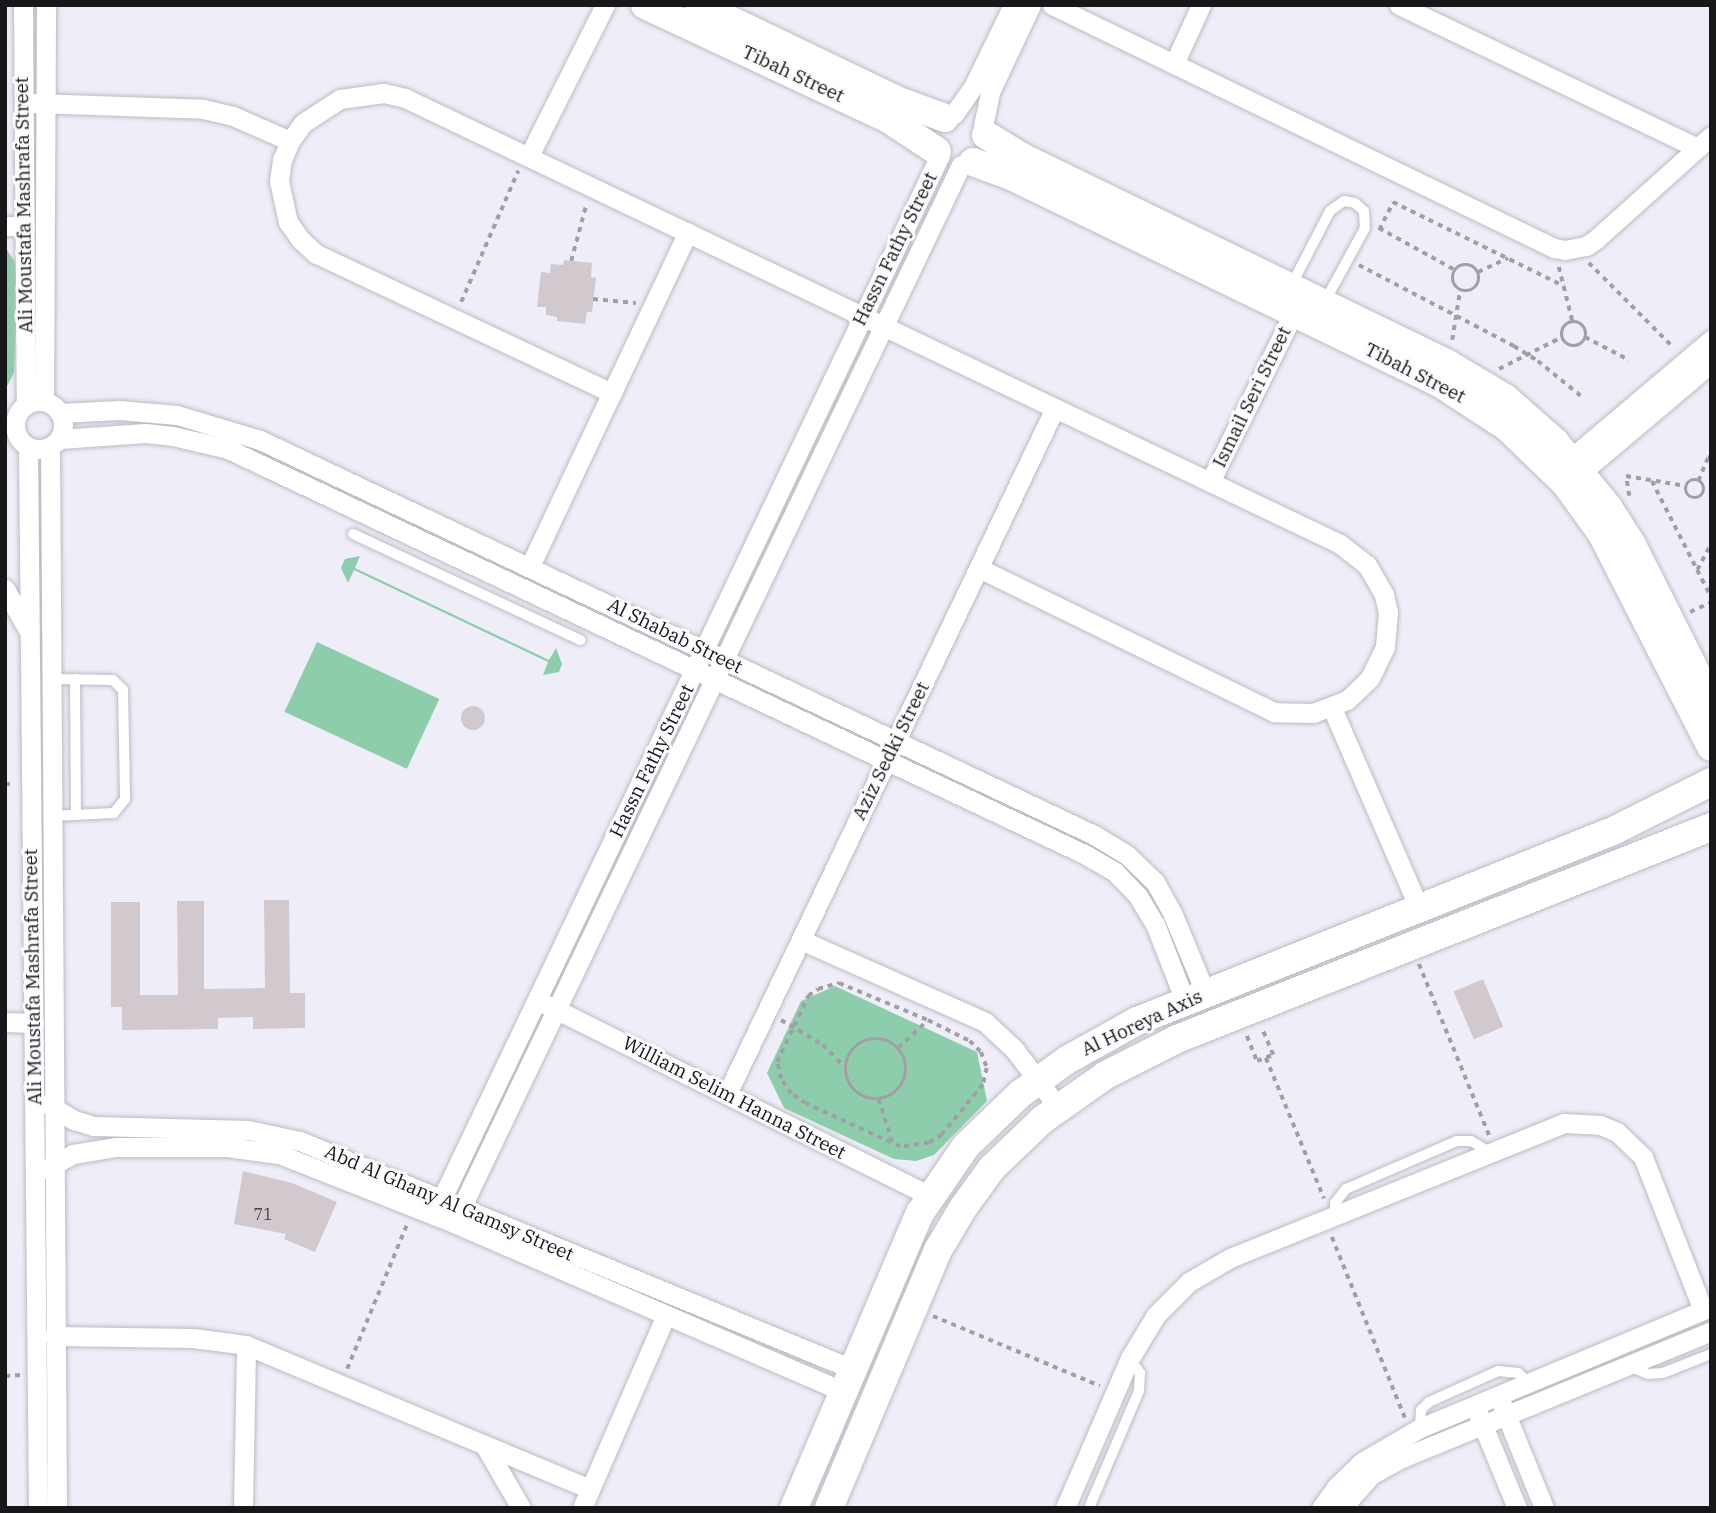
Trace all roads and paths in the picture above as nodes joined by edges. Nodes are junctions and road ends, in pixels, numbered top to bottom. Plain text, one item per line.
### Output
1 (23, 5) edge
2 (46, 5) edge
3 (605, 5) edge
4 (645, 5) edge
5 (699, 5) edge
6 (1013, 5) edge
7 (1031, 5) edge
8 (1052, 5) edge
9 (1200, 5) edge
10 (1399, 5) edge
11 (1174, 64) junction
12 (24, 103) junction
13 (46, 103) junction
14 (949, 116) junction
15 (985, 130) junction
16 (290, 141) junction
17 (1704, 142) edge
18 (527, 155) junction
19 (953, 158) junction
20 (591, 186) junction
21 (15, 226) edge
22 (1379, 228) junction
23 (688, 232) junction
24 (1373, 241) dead end
25 (1554, 248) junction
26 (1576, 250) junction
27 (1508, 258) junction
28 (1348, 259) junction
29 (571, 261) dead end
30 (1361, 266) junction
31 (1455, 270) junction
32 (1478, 272) junction
33 (1354, 278) dead end
34 (1564, 286) junction
35 (1460, 290) junction
36 (593, 299) dead end
37 (1292, 299) junction
38 (629, 302) dead end
39 (1324, 303) junction
40 (863, 316) junction
41 (1456, 316) junction
42 (453, 320) junction
43 (1573, 323) junction
44 (884, 327) junction
45 (1562, 337) junction
46 (1585, 337) junction
47 (1711, 340) edge
48 (1451, 345) dead end
49 (1672, 346) junction
50 (1527, 354) junction
51 (1662, 355) dead end
52 (1629, 360) dead end
53 (1687, 360) junction
54 (1711, 363) edge
55 (1499, 369) dead end
56 (612, 393) junction
57 (1581, 396) dead end
58 (31, 408) edge
59 (1055, 408) junction
60 (16, 438) edge
61 (55, 443) junction
62 (1711, 459) edge
63 (1576, 466) junction
64 (1626, 476) dead end
65 (1652, 481) junction
66 (1698, 481) junction
67 (1210, 482) junction
68 (1686, 486) junction
69 (353, 534) dead end
70 (1711, 544) edge
71 (530, 566) junction
72 (979, 568) junction
73 (1697, 570) junction
74 (5, 589) edge
75 (1711, 600) edge
76 (1688, 613) dead end
77 (29, 632) junction
78 (580, 640) dead end
79 (705, 650) junction
80 (724, 659) junction
81 (696, 669) junction
82 (51, 679) junction
83 (75, 679) junction
84 (715, 679) junction
85 (1711, 702) edge
86 (1332, 708) junction
87 (896, 741) junction
88 (1711, 747) edge
89 (886, 762) junction
90 (1711, 782) edge
91 (76, 815) junction
92 (51, 816) junction
93 (1711, 827) edge
94 (1419, 908) junction
95 (801, 940) junction
96 (1412, 946) junction
97 (1195, 997) junction
98 (537, 1001) junction
99 (955, 1008) junction
100 (556, 1009) junction
101 (767, 1012) junction
102 (1246, 1012) junction
103 (928, 1020) junction
104 (5, 1022) edge
105 (34, 1023) junction
106 (793, 1027) junction
107 (898, 1048) junction
108 (1266, 1058) junction
109 (845, 1068) junction
110 (1038, 1080) junction
111 (35, 1094) junction
112 (727, 1094) junction
113 (879, 1099) junction
114 (1058, 1107) junction
115 (55, 1110) junction
116 (893, 1144) junction
117 (1492, 1150) junction
118 (55, 1163) junction
119 (37, 1176) junction
120 (930, 1196) junction
121 (414, 1207) junction
122 (438, 1208) junction
123 (457, 1216) junction
124 (1330, 1216) junction
125 (914, 1307) junction
126 (1707, 1309) edge
127 (666, 1315) junction
128 (1711, 1332) edge
129 (54, 1336) junction
130 (246, 1345) junction
131 (1711, 1354) edge
132 (1130, 1358) junction
133 (1628, 1366) junction
134 (848, 1380) junction
135 (1528, 1382) junction
136 (340, 1384) junction
137 (1115, 1393) junction
138 (1498, 1394) junction
139 (1474, 1404) junction
140 (1507, 1414) junction
141 (1483, 1424) junction
142 (1416, 1430) junction
143 (484, 1445) junction
144 (590, 1489) junction
145 (38, 1508) edge
146 (57, 1508) edge
147 (243, 1508) edge
148 (520, 1508) edge
149 (582, 1508) edge
150 (794, 1508) edge
151 (829, 1508) edge
152 (1065, 1508) edge
153 (1089, 1508) edge
154 (1321, 1508) edge
155 (1342, 1508) edge
156 (1517, 1508) edge
157 (1544, 1508) edge

1 - 12 street, Ali Moustafa Mashrafa Street
2 - 13 street, Ali Moustafa Mashrafa Street
3 - 18 street
4 - 19 main road, Tibah Street
5 - 14 main road, Tibah Street
6 - 14 street
7 - 15 street
8 - 11 street
9 - 11 street
10 - 17 street
11 - 25 street
12 - 13 street
12 - 21 street, Ali Moustafa Mashrafa Street
13 - 16 street
13 - 58 street, Ali Moustafa Mashrafa Street
14 - 15 main road
14 - 19 main road
15 - 19 main road
15 - 37 main road, Tibah Street
16 - 18 street
16 - 42 street
17 - 26 street
18 - 20 street
18 - 42 path
19 - 37 main road, Tibah Street
19 - 40 street, Hassn Fathy Street
19 - 44 street, Hassn Fathy Street
20 - 23 street
20 - 29 path
21 - 58 street, Ali Moustafa Mashrafa Street
22 - 24 path
22 - 27 path
22 - 31 path
23 - 40 street
23 - 56 street
25 - 26 street
25 - 34 path
26 - 49 path
27 - 32 path
27 - 34 path
28 - 30 path
28 - 37 lane
28 - 39 lane
30 - 33 path
30 - 41 path
31 - 32 path
31 - 35 path
32 - 35 path
34 - 43 path
35 - 41 path
36 - 38 path
37 - 39 main road, Tibah Street
37 - 67 street, Ismail Seri Street
37 - 88 main road, Tibah Street
39 - 63 main road, Tibah Street
40 - 44 street
40 - 79 street, Hassn Fathy Street
41 - 48 path
41 - 50 path
42 - 56 street
43 - 45 path
43 - 46 path
44 - 59 street
44 - 80 street, Hassn Fathy Street
45 - 46 path
45 - 50 path
46 - 52 path
47 - 53 street
49 - 51 path
49 - 53 path
50 - 55 path
50 - 57 path
53 - 63 street
54 - 63 street
56 - 71 street
58 - 60 street
58 - 61 street
58 - 71 street, Al Shabab Street
59 - 67 street
59 - 72 street, Aziz Sedki Street
60 - 61 street
60 - 77 street, Ali Moustafa Mashrafa Street
61 - 81 street, Al Shabab Street
61 - 82 street, Ali Moustafa Mashrafa Street
62 - 66 path
63 - 85 main road, Tibah Street
64 - 65 path
65 - 68 path
65 - 73 path
66 - 68 path
66 - 68 path
67 - 86 street
69 - 78 lane
70 - 73 path
71 - 79 street, Al Shabab Street
72 - 86 street
72 - 87 street, Aziz Sedki Street
73 - 75 path
74 - 77 street
75 - 76 path
77 - 105 street, Ali Moustafa Mashrafa Street
79 - 80 street, Al Shabab Street
79 - 81 street, Hassn Fathy Street
80 - 84 street, Hassn Fathy Street
80 - 87 street, Al Shabab Street
81 - 84 street, Al Shabab Street
81 - 98 street, Hassn Fathy Street
82 - 83 lane
82 - 92 street, Ali Moustafa Mashrafa Street
83 - 91 lane
83 - 91 lane
84 - 89 street, Al Shabab Street
84 - 100 street, Hassn Fathy Street
86 - 94 street
87 - 89 street, Aziz Sedki Street
87 - 97 street, Al Shabab Street
89 - 95 street, Aziz Sedki Street
89 - 97 street, Al Shabab Street
90 - 94 main road, Al Horeya Axis
91 - 92 lane
92 - 115 street, Ali Moustafa Mashrafa Street
93 - 96 main road, Al Horeya Axis
94 - 97 main road, Al Horeya Axis
95 - 99 street
95 - 101 street, Aziz Sedki Street
96 - 102 main road, Al Horeya Axis
96 - 117 path
97 - 110 main road, Al Horeya Axis
98 - 100 street, William Selim Hanna Street
98 - 122 street, Hassn Fathy Street
99 - 103 path
99 - 110 street
100 - 112 street, William Selim Hanna Street
100 - 123 street, Hassn Fathy Street
101 - 106 path
101 - 112 street, Aziz Sedki Street
102 - 108 path
102 - 108 path
102 - 114 main road, Al Horeya Axis
103 - 106 path
103 - 107 path
103 - 116 path
104 - 105 street
105 - 111 street, Ali Moustafa Mashrafa Street
106 - 109 path
106 - 116 path
107 - 109 path
107 - 113 path
108 - 124 path
109 - 113 path
110 - 114 street
110 - 120 main road, Al Horeya Axis
111 - 115 street, Abd Al Ghany Al Gamsy Street
111 - 119 street, Ali Moustafa Mashrafa Street
112 - 120 street, William Selim Hanna Street
113 - 116 path
114 - 125 main road, Al Horeya Axis
115 - 118 street, Ali Moustafa Mashrafa Street
115 - 122 street, Abd Al Ghany Al Gamsy Street
117 - 124 street
117 - 126 street
118 - 119 street, Abd Al Ghany Al Gamsy Street
118 - 121 street, Abd Al Ghany Al Gamsy Street
118 - 129 street, Ali Moustafa Mashrafa Street
119 - 145 street, Ali Moustafa Mashrafa Street
120 - 134 main road, Al Horeya Axis
121 - 122 street, Abd Al Ghany Al Gamsy Street
121 - 136 path
122 - 123 street, Abd Al Ghany Al Gamsy Street
123 - 127 street, Abd Al Ghany Al Gamsy Street
123 - 134 street, Abd Al Ghany Al Gamsy Street
124 - 132 street
124 - 142 path
125 - 137 path
125 - 151 main road, Al Horeya Axis
126 - 135 street
127 - 134 street, Abd Al Ghany Al Gamsy Street
127 - 144 street
128 - 133 street
129 - 130 street
129 - 146 street, Ali Moustafa Mashrafa Street
130 - 136 street
130 - 147 street
131 - 133 lane
132 - 137 street
132 - 153 lane
133 - 140 street
134 - 150 main road, Al Horeya Axis
135 - 138 street
135 - 142 lane
136 - 143 street
137 - 152 street
138 - 139 street
138 - 140 street
139 - 141 street
139 - 142 street
140 - 141 street
140 - 157 street
141 - 155 street
141 - 156 street
142 - 154 street
143 - 144 street
143 - 148 street
144 - 149 street

